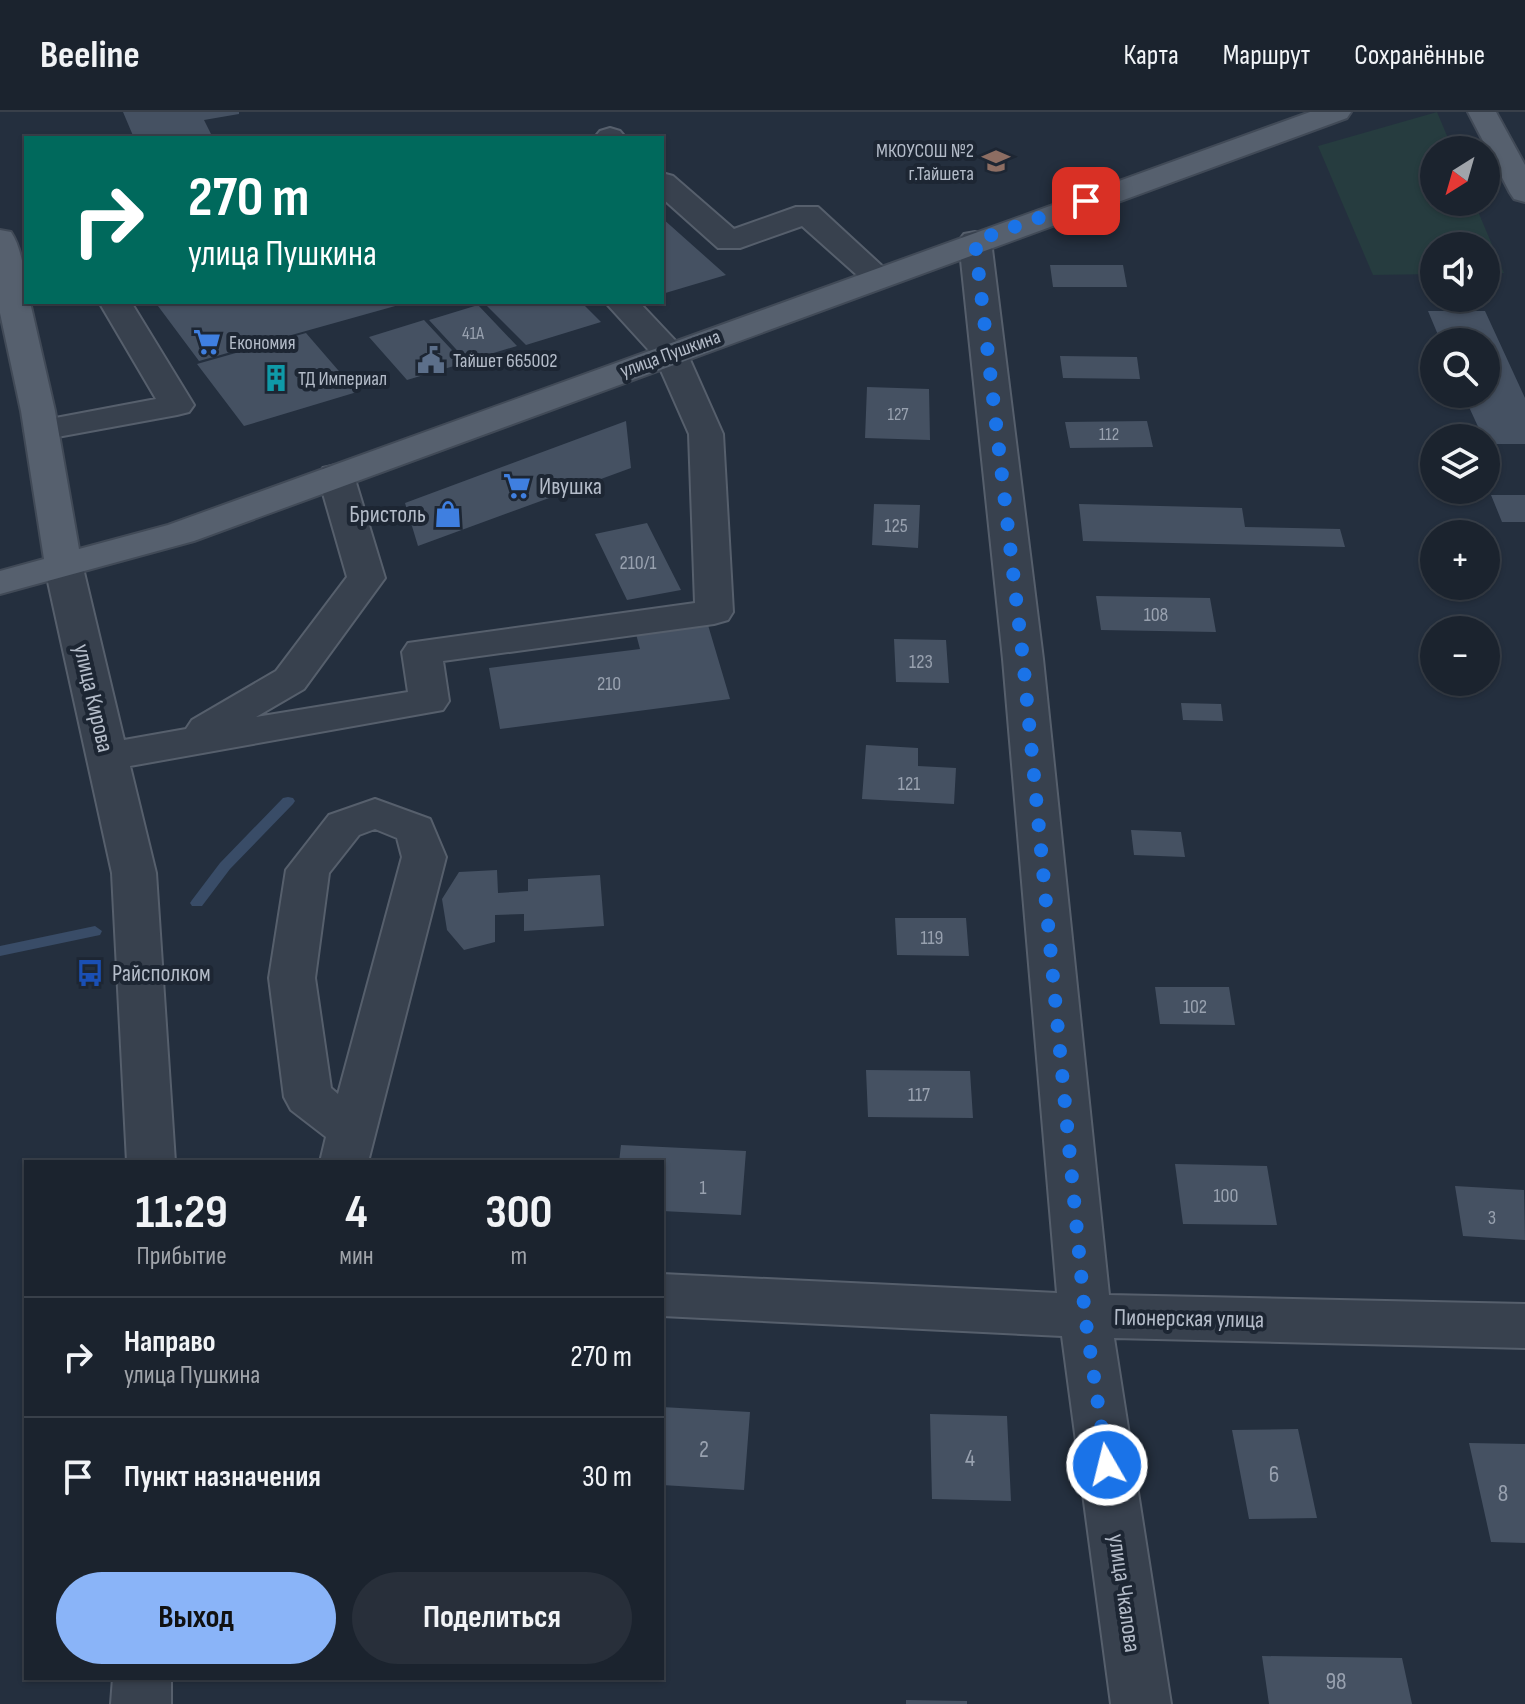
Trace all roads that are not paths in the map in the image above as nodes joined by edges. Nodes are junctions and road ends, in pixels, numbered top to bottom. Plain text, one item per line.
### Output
1 (1337, 112) edge
2 (1482, 112) edge
3 (664, 184) edge
4 (1525, 193) edge
5 (0, 239) edge
6 (975, 241) junction
7 (878, 277) junction
8 (116, 304) edge
9 (623, 304) edge
10 (670, 353) junction
11 (41, 430) junction
12 (336, 476) junction
13 (64, 568) junction
14 (0, 583) edge
15 (179, 744) junction
16 (107, 756) junction
17 (348, 1146) edge
18 (151, 1160) edge
19 (664, 1295) edge
20 (1085, 1316) junction
21 (1525, 1326) edge
22 (142, 1680) edge
23 (141, 1704) edge
24 (1141, 1704) edge

1 - 6 main road, улица Пушкина
2 - 4 main road
3 - 7 street
5 - 11 main road, улица Кирова
6 - 7 main road, улица Пушкина
6 - 20 street, улица Чкалова
7 - 10 main road, улица Пушкина
8 - 11 street
9 - 10 street
10 - 12 main road, улица Пушкина
10 - 15 street
11 - 13 main road, улица Кирова
12 - 13 main road, улица Пушкина
12 - 15 street
13 - 14 main road, улица Пушкина
13 - 16 street, улица Кирова
15 - 16 street
16 - 18 street, улица Кирова
17 - 17 street
19 - 20 street, Пионерская улица
20 - 21 street, Пионерская улица
20 - 24 street, улица Чкалова
22 - 23 street

